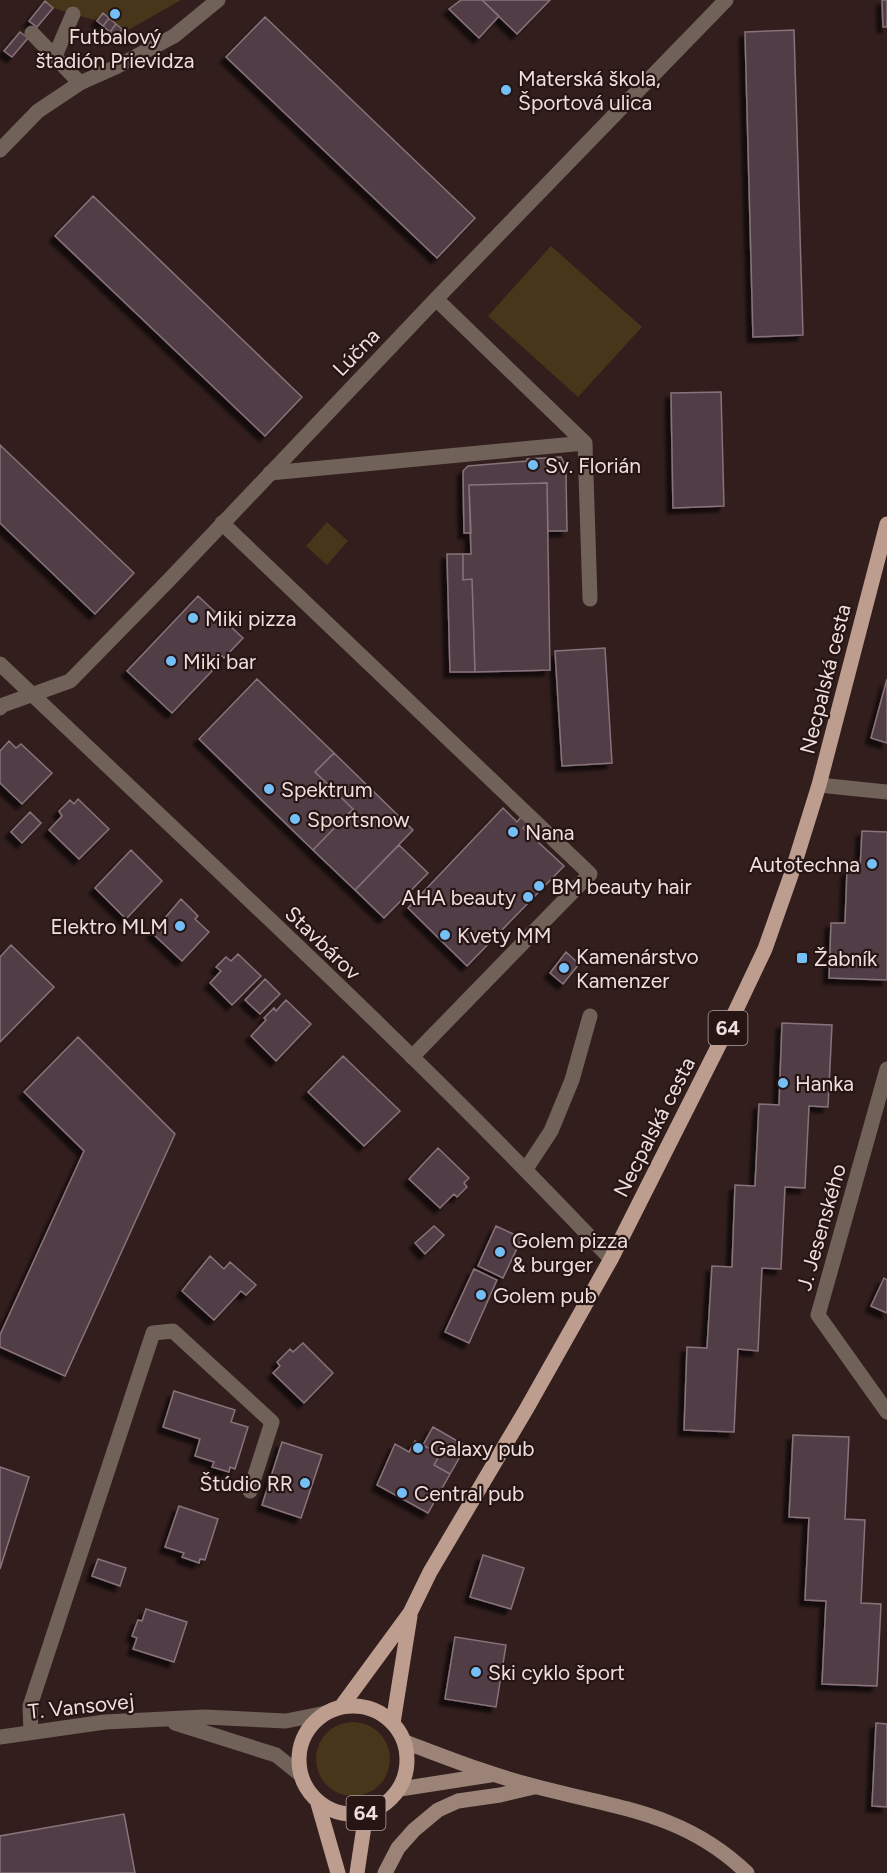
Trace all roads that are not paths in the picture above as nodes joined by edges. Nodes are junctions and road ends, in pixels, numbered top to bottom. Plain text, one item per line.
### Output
1 (218, 0) edge
2 (726, 0) edge
3 (73, 14) dead end
4 (32, 33) dead end
5 (56, 56) junction
6 (80, 83) junction
7 (0, 150) edge
8 (435, 299) junction
9 (585, 443) junction
10 (270, 473) junction
11 (222, 524) junction
12 (887, 524) edge
13 (590, 599) dead end
14 (0, 664) edge
15 (32, 694) junction
16 (0, 708) edge
17 (819, 785) junction
18 (887, 792) edge
19 (590, 1016) dead end
20 (412, 1057) junction
21 (887, 1069) edge
22 (526, 1169) junction
23 (610, 1259) junction
24 (887, 1412) edge
25 (250, 1491) dead end
26 (410, 1613) junction
27 (341, 1707) junction
28 (326, 1713) junction
29 (167, 1720) junction
30 (393, 1723) junction
31 (31, 1732) junction
32 (0, 1737) edge
33 (405, 1742) junction
34 (492, 1774) junction
35 (301, 1775) junction
36 (535, 1787) junction
37 (400, 1789) junction
38 (317, 1800) junction
39 (366, 1813) junction
40 (338, 1873) edge
41 (357, 1873) edge
42 (385, 1873) edge
43 (747, 1873) edge

1 - 6 street
2 - 8 street, Lúčna
3 - 5 street
4 - 5 street
5 - 6 street
6 - 7 street
8 - 9 street
8 - 10 street, Lúčna
9 - 10 street
9 - 13 street
10 - 11 street, Lúčna
11 - 15 street, Lúčna
11 - 20 street
12 - 17 main road, Necpalská cesta / 64
14 - 15 street, Stavbárov
15 - 16 street, Lúčna
15 - 20 street, Stavbárov
17 - 18 street
17 - 23 main road, Necpalská cesta / 64
19 - 22 street
20 - 22 street, Stavbárov
21 - 24 street, J. Jesenského
22 - 23 street, Stavbárov
23 - 26 main road, Necpalská cesta / 64
25 - 31 street
26 - 27 main road, Necpalská cesta / 64
26 - 30 main road, Necpalská cesta / 64
27 - 28 main road, 64
27 - 30 main road, 64
28 - 29 street, T. Vansovej
28 - 35 main road, 64
29 - 31 street, T. Vansovej
29 - 35 street, T. Vansovej
30 - 33 main road, 64
31 - 32 street, T. Vansovej
33 - 34 street
33 - 37 main road, 64
34 - 36 street
34 - 37 street
35 - 38 main road, 64
36 - 42 street
36 - 43 street
37 - 39 main road, 64
38 - 39 main road, 64
38 - 40 main road, 64
39 - 41 main road, 64

